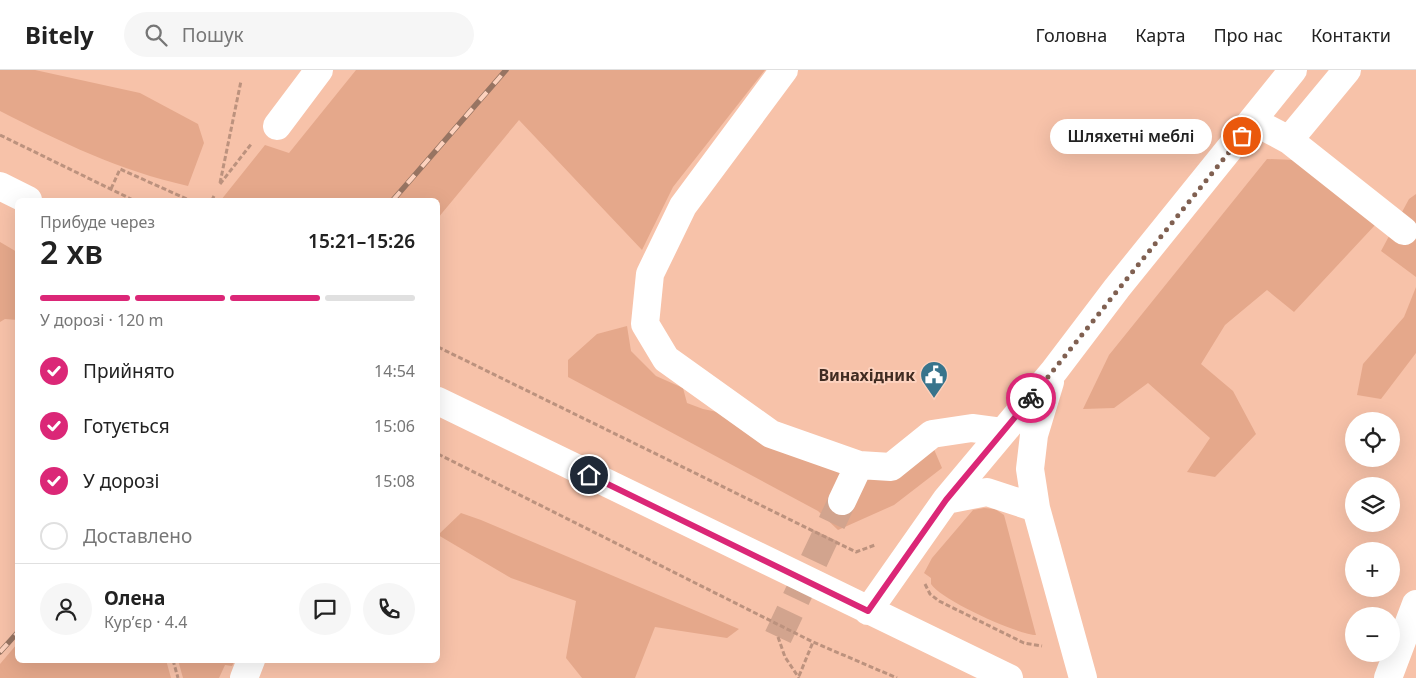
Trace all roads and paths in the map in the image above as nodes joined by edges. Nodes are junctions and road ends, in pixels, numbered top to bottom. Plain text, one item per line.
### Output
1 (319, 70) edge
2 (784, 70) edge
3 (1293, 70) edge
4 (1347, 70) edge
5 (242, 81) dead end
6 (1253, 122) junction
7 (278, 126) dead end
8 (0, 135) edge
9 (1289, 140) junction
10 (220, 184) dead end
11 (0, 186) edge
12 (111, 190) junction
13 (24, 198) edge
14 (129, 198) edge
15 (184, 198) edge
16 (1404, 231) dead end
17 (440, 348) edge
18 (1054, 371) junction
19 (440, 402) edge
20 (567, 409) dead end
21 (1002, 432) junction
22 (440, 455) edge
23 (859, 465) junction
24 (842, 500) tunnel mouth
25 (946, 500) junction
26 (1036, 508) junction
27 (924, 584) dead end
28 (1416, 604) edge
29 (868, 611) junction
30 (778, 637) dead end
31 (813, 642) junction
32 (1044, 647) dead end
33 (174, 663) edge
34 (250, 663) edge
35 (799, 677) edge
36 (178, 678) edge
37 (244, 678) edge
38 (896, 678) edge
39 (1009, 678) edge
40 (1083, 678) edge
41 (1388, 678) edge

1 - 7 main road
2 - 23 main road
3 - 6 main road
4 - 9 main road
5 - 10 path
6 - 9 main road
6 - 18 main road
8 - 12 path
9 - 16 main road
11 - 13 main road
12 - 14 path
12 - 15 path
17 - 20 path
18 - 21 main road
18 - 26 main road
19 - 29 main road
21 - 23 main road
21 - 25 main road
22 - 31 path
23 - 24 main road
25 - 26 main road
25 - 29 main road
26 - 40 main road
27 - 32 path
28 - 41 main road
29 - 39 main road
30 - 35 path
31 - 35 path
31 - 38 path
33 - 36 path
34 - 37 main road

